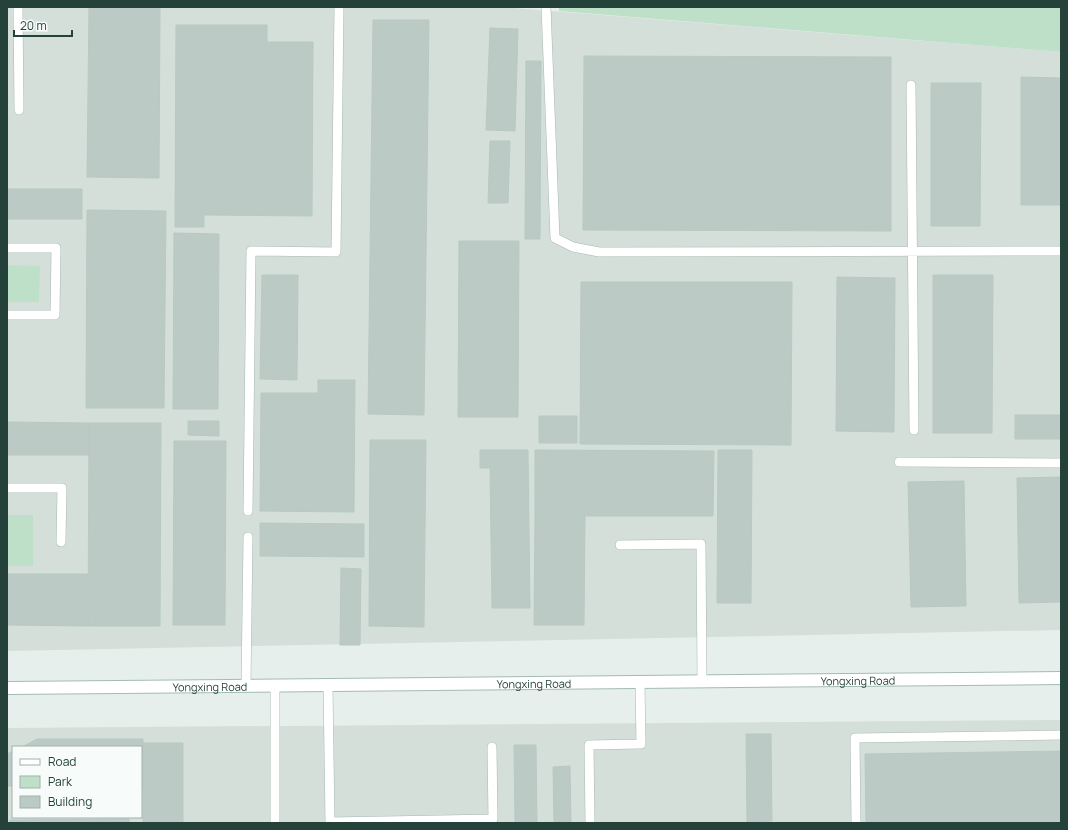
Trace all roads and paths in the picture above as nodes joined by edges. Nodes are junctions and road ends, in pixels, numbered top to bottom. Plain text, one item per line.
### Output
1 (18, 7) edge
2 (339, 7) edge
3 (546, 7) edge
4 (911, 85) dead end
5 (19, 110) dead end
6 (7, 248) edge
7 (1061, 251) edge
8 (912, 252) junction
9 (7, 315) edge
10 (914, 430) dead end
11 (899, 462) dead end
12 (1061, 463) edge
13 (7, 488) edge
14 (248, 511) dead end
15 (248, 537) dead end
16 (61, 542) dead end
17 (620, 545) dead end
18 (1061, 678) edge
19 (640, 682) junction
20 (702, 682) junction
21 (328, 685) junction
22 (246, 686) junction
23 (275, 686) junction
24 (7, 688) edge
25 (1061, 735) edge
26 (492, 747) dead end
27 (330, 822) edge
28 (275, 823) edge
29 (590, 823) edge
30 (856, 823) edge

1 - 5 lane
2 - 14 lane
3 - 8 lane
4 - 8 lane
6 - 9 lane
7 - 8 lane
8 - 10 lane
11 - 12 lane
13 - 16 lane
15 - 22 lane
17 - 20 lane
18 - 20 street, Yongxing Road
19 - 20 street, Yongxing Road
19 - 21 street, Yongxing Road
19 - 29 lane
21 - 23 street, Yongxing Road
21 - 27 lane
22 - 23 street, Yongxing Road
22 - 24 street, Yongxing Road
23 - 28 lane
25 - 30 lane
26 - 27 lane

